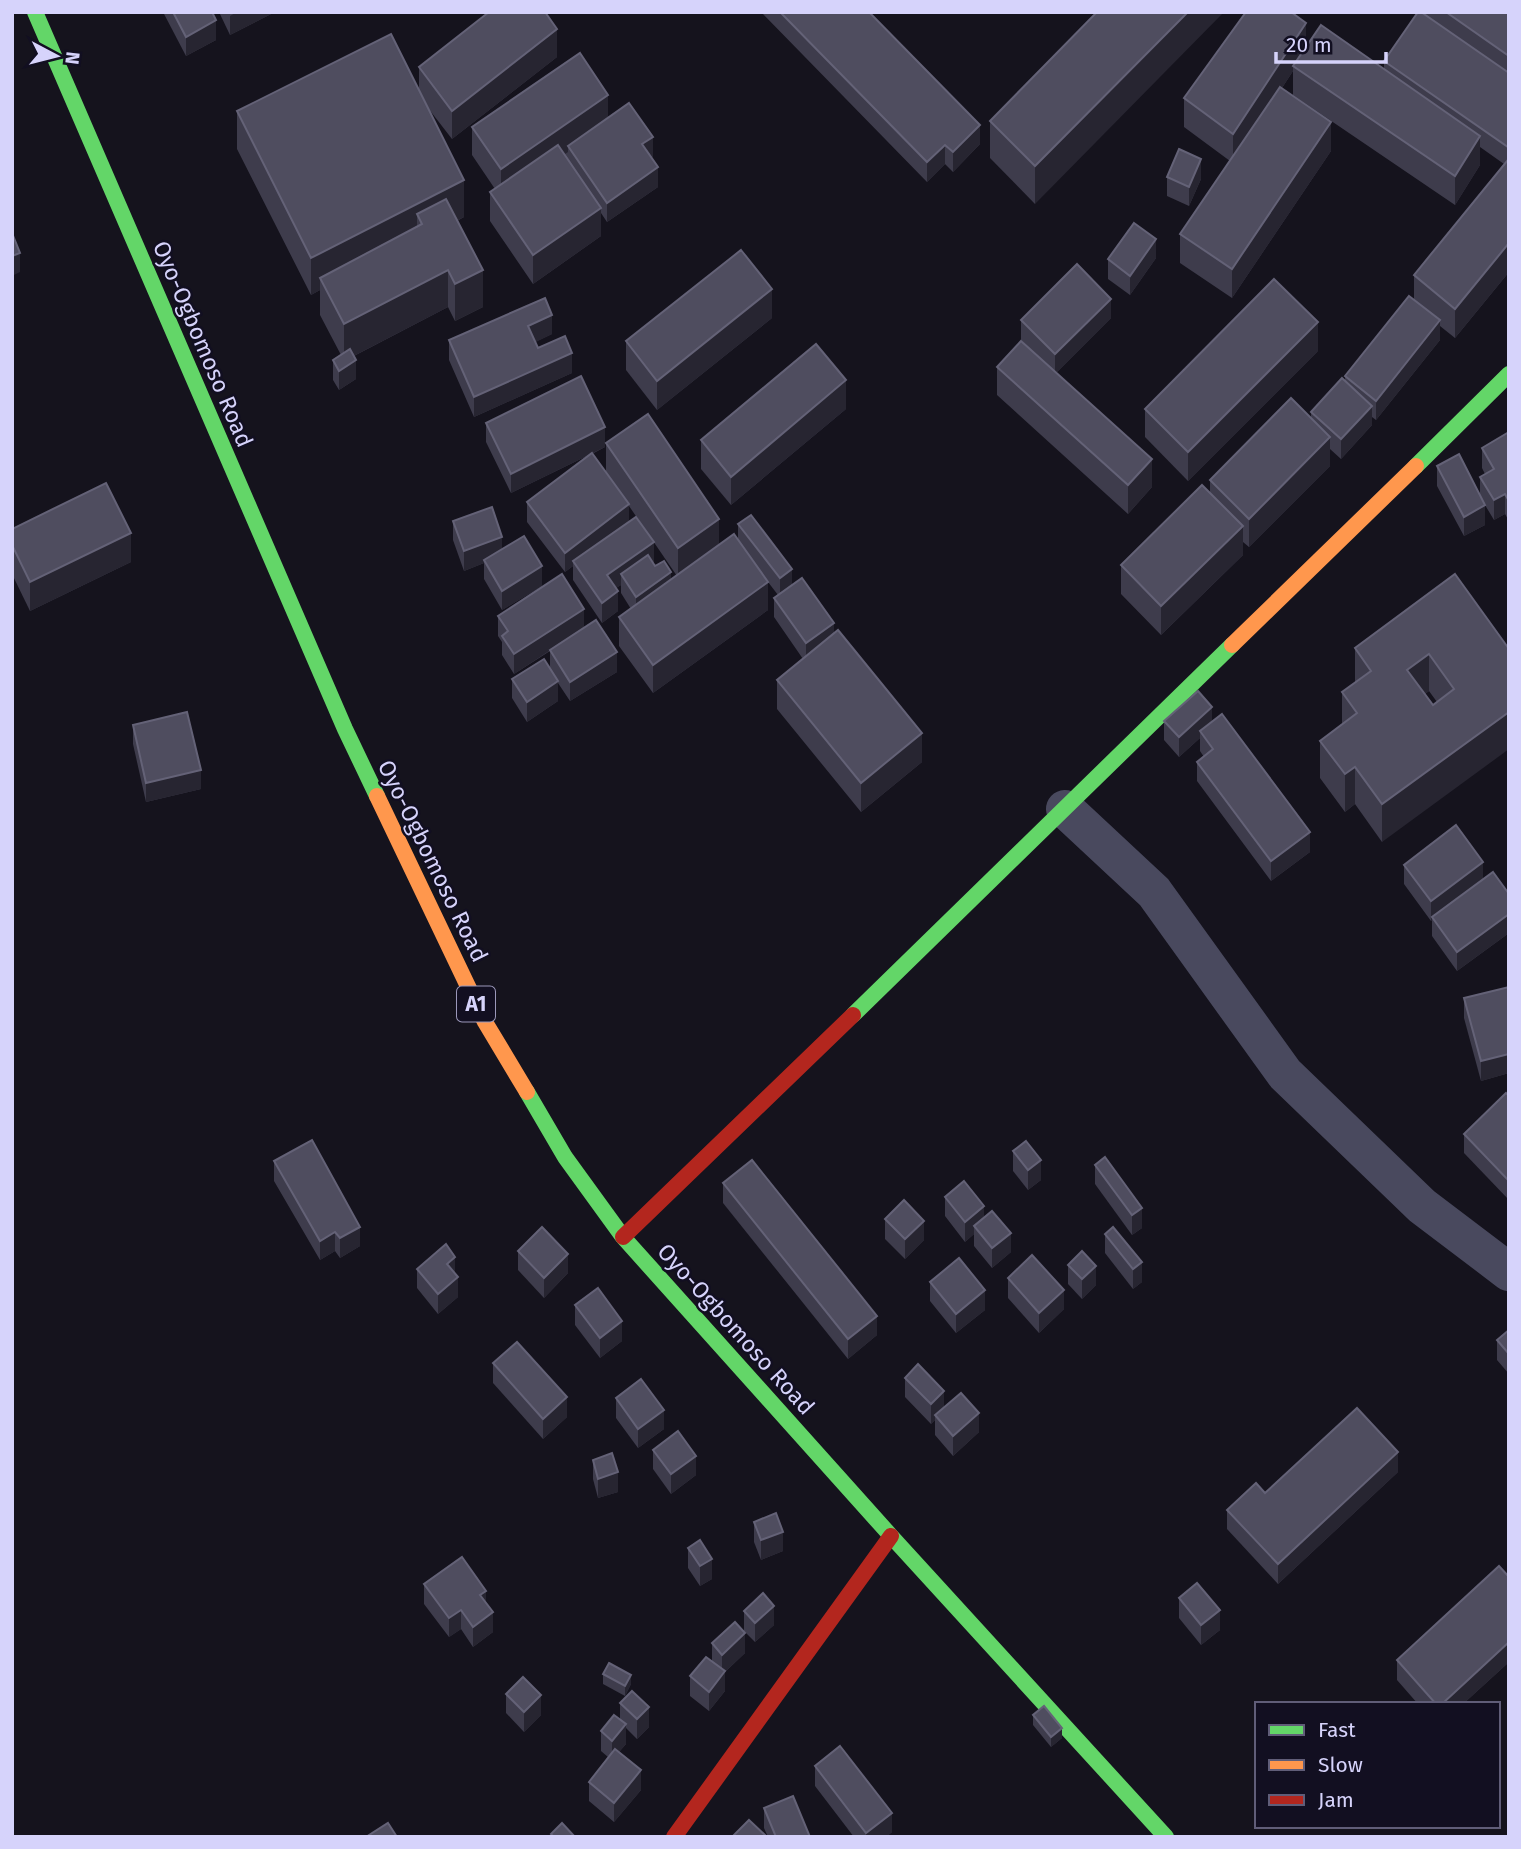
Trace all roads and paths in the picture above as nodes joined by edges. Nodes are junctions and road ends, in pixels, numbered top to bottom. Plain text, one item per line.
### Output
1 (36, 12) edge
2 (1509, 374) edge
3 (1065, 809) junction
4 (623, 1237) junction
5 (1509, 1272) edge
6 (891, 1536) junction
7 (674, 1837) edge
8 (1166, 1837) edge

1 - 4 main road, Oyo-Ogbomoso Road / A1
2 - 3 main road
3 - 4 main road
3 - 5 street
4 - 6 main road, Oyo-Ogbomoso Road / A1
6 - 7 main road
6 - 8 main road, Oyo-Ogbomoso Road / A1

